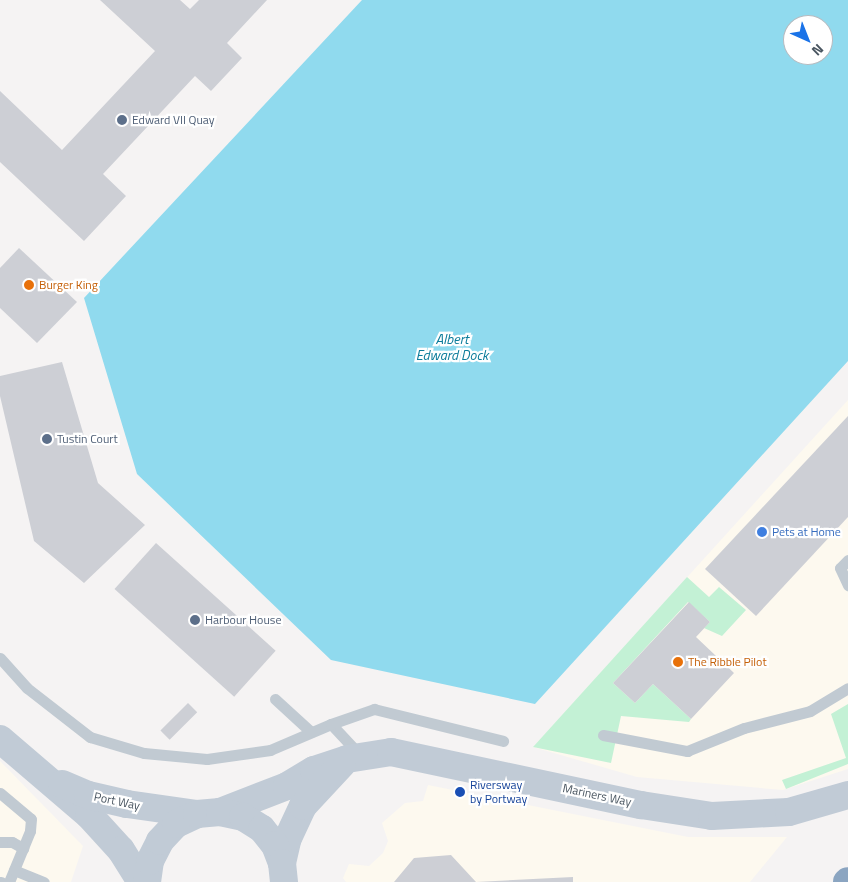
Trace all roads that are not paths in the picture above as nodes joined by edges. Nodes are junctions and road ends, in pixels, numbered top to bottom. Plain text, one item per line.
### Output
1 (848, 560) edge
2 (848, 585) edge
3 (0, 658) edge
4 (848, 688) edge
5 (275, 699) dead end
6 (331, 724) junction
7 (311, 732) junction
8 (603, 735) dead end
9 (0, 739) edge
10 (504, 740) dead end
11 (354, 758) junction
12 (40, 774) junction
13 (0, 792) edge
14 (848, 795) edge
15 (208, 813) junction
16 (0, 842) edge
17 (23, 848) junction
18 (14, 870) junction
19 (284, 876) edge
20 (9, 882) edge
21 (44, 882) edge
22 (141, 882) edge
23 (147, 882) edge

1 - 2 lane
3 - 7 lane
4 - 8 lane
5 - 7 lane
6 - 7 lane
6 - 10 lane
6 - 11 lane
9 - 12 street, Port Way
11 - 14 street, Mariners Way
11 - 15 street, Mariners Way
11 - 19 street
12 - 15 street, Port Way
12 - 22 street, Port Way
13 - 17 lane
15 - 19 street, Port Way
15 - 23 street, Mariners Way
16 - 17 lane
17 - 18 lane
18 - 20 lane
18 - 21 lane

